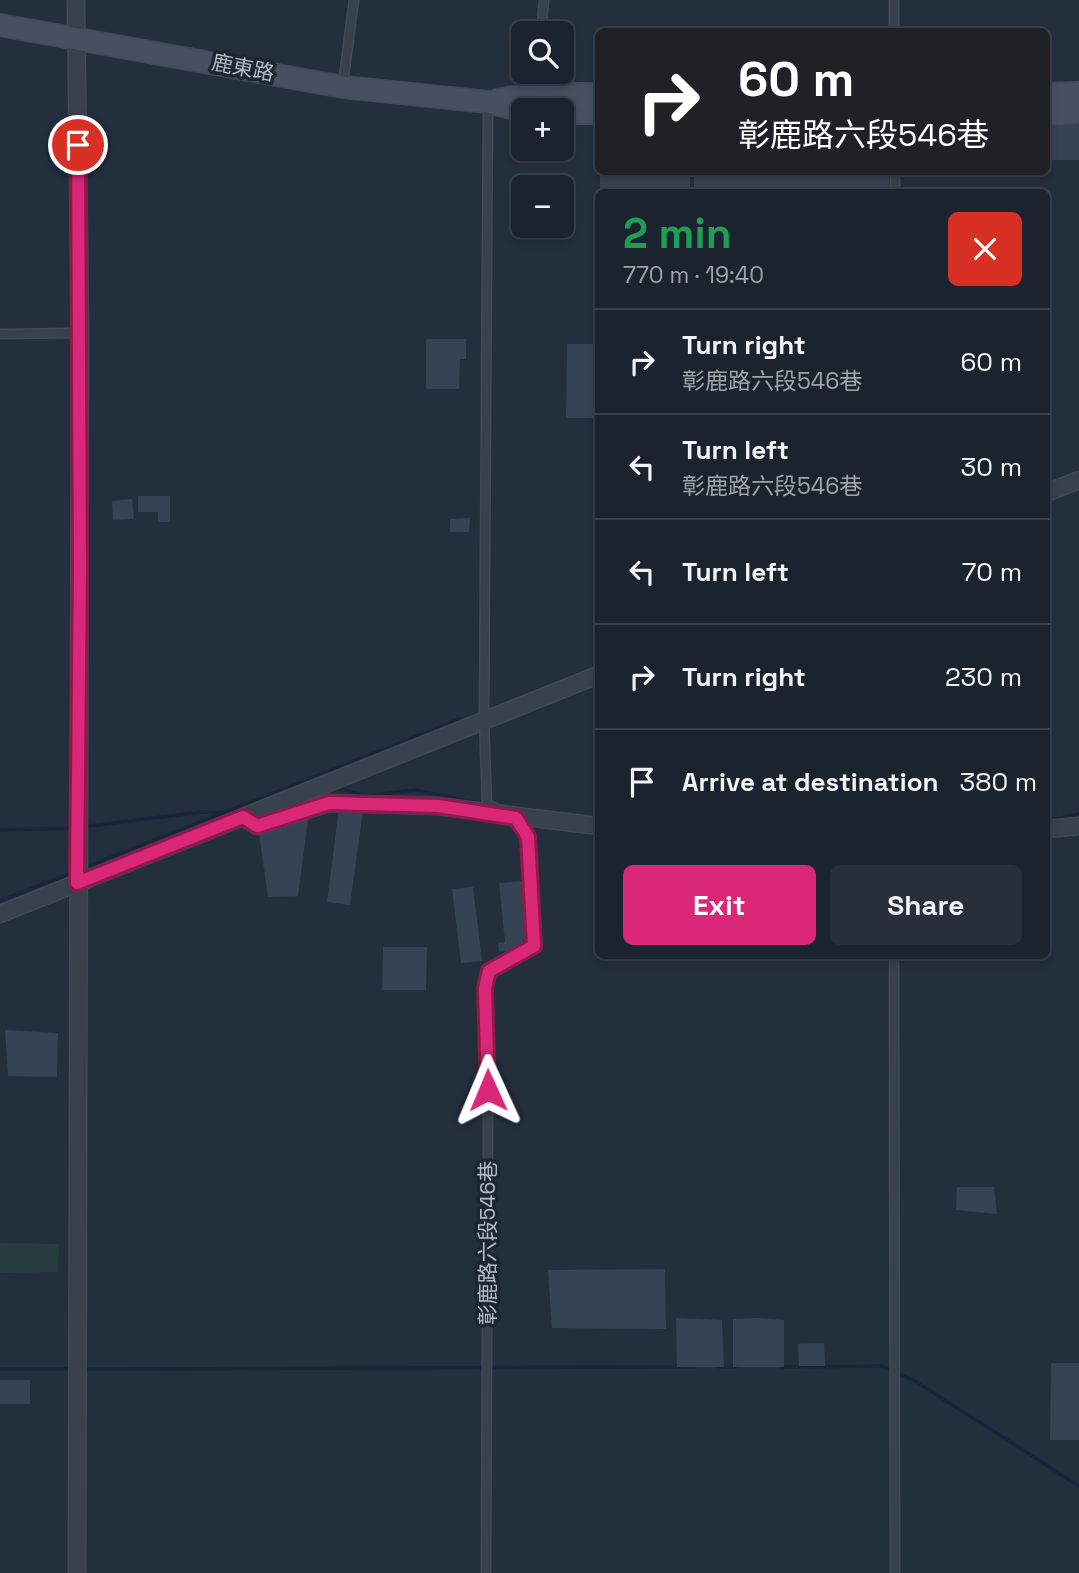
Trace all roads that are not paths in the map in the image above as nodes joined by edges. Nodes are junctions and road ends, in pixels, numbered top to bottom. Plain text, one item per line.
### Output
1 (76, 0) edge
2 (354, 0) edge
3 (544, 0) edge
4 (894, 0) edge
5 (542, 21) edge
6 (0, 25) edge
7 (894, 28) edge
8 (76, 37) junction
9 (343, 87) junction
10 (1079, 93) edge
11 (595, 94) edge
12 (1050, 94) edge
13 (563, 98) edge
14 (488, 102) junction
15 (511, 102) edge
16 (1079, 112) edge
17 (574, 113) edge
18 (595, 113) edge
19 (1050, 114) edge
20 (80, 333) junction
21 (0, 334) edge
22 (1079, 480) edge
23 (1050, 491) edge
24 (595, 676) edge
25 (484, 720) junction
26 (243, 817) junction
27 (516, 818) junction
28 (595, 826) edge
29 (1079, 826) edge
30 (1050, 829) edge
31 (77, 883) junction
32 (0, 914) edge
33 (894, 959) edge
34 (77, 1573) edge
35 (486, 1573) edge
36 (895, 1573) edge

1 - 8 street
2 - 9 lane
3 - 5 lane
4 - 7 lane
6 - 8 street, 鹿東路
8 - 9 street, 鹿東路
8 - 20 street
9 - 14 street, 鹿東路
10 - 12 street
11 - 13 street, 鹿東路
14 - 15 street, 鹿東路
14 - 25 lane
16 - 19 street
17 - 18 street
20 - 21 lane
20 - 31 street
22 - 23 street
24 - 25 street
25 - 26 street
25 - 27 lane
26 - 27 street
26 - 31 street
27 - 28 street
27 - 35 lane, 彰鹿路六段546巷
29 - 30 street
31 - 32 street
31 - 34 street
33 - 36 lane

